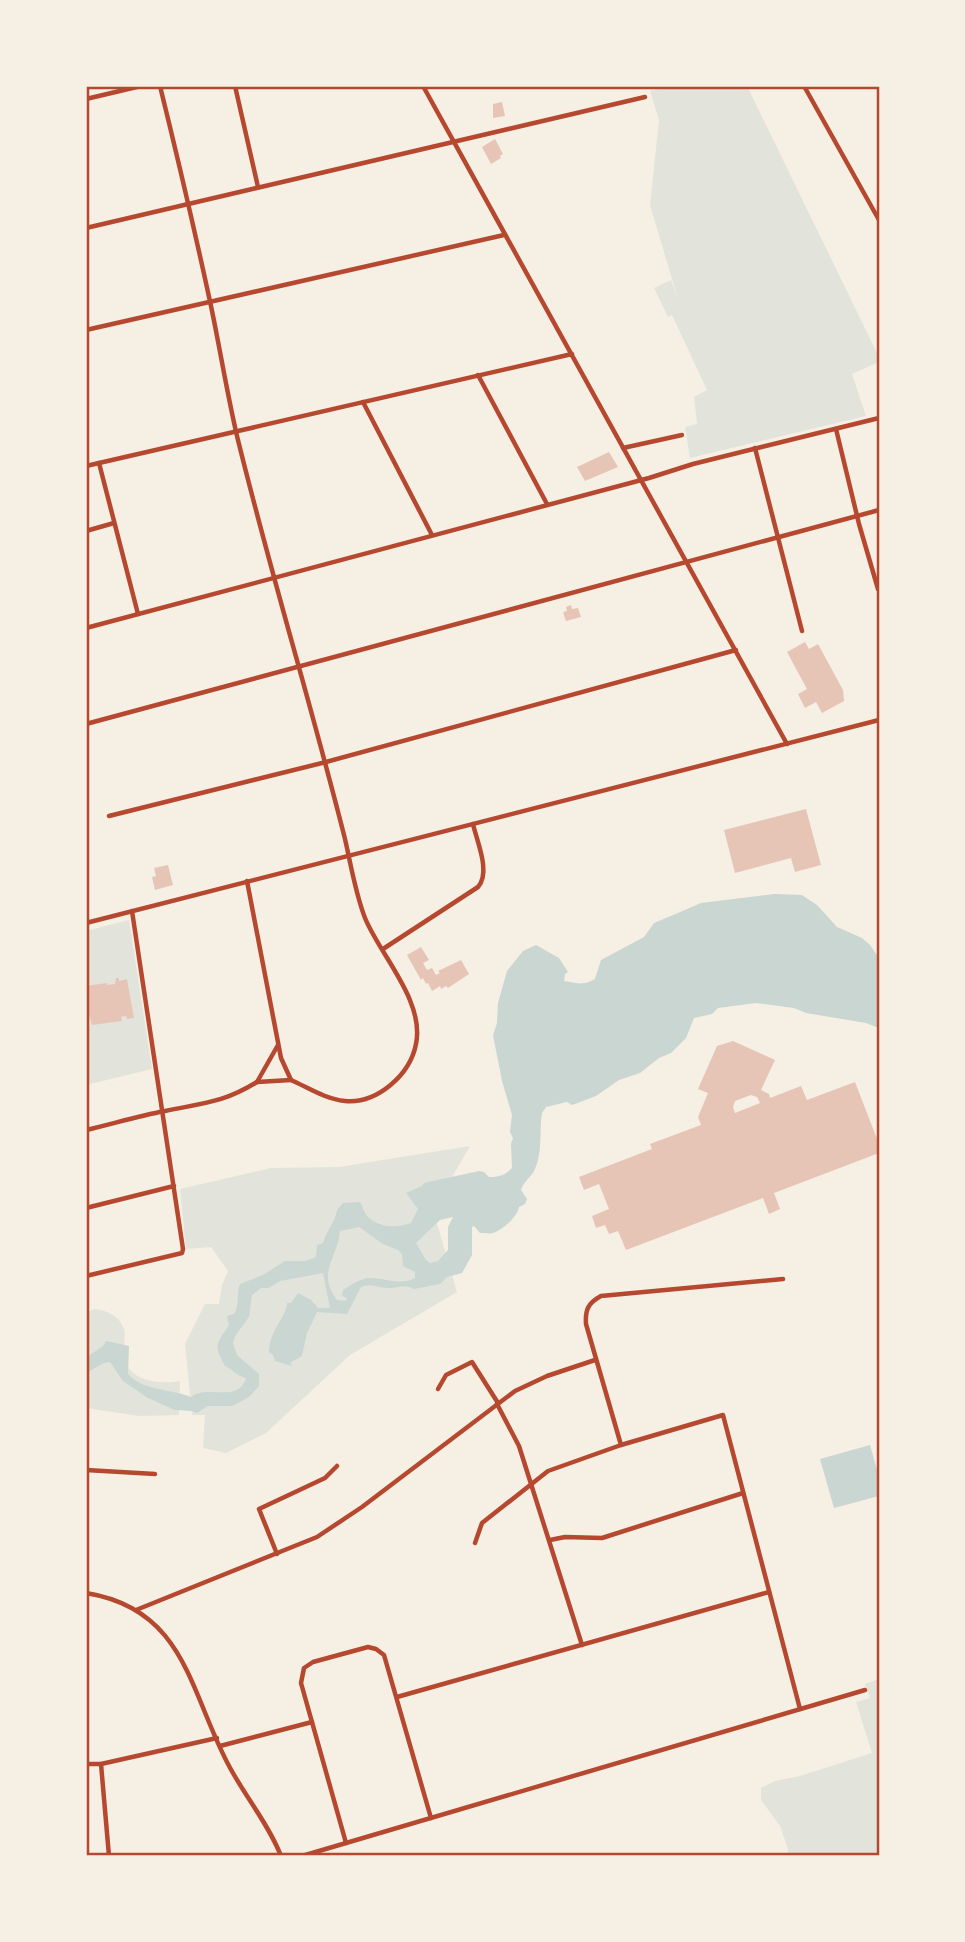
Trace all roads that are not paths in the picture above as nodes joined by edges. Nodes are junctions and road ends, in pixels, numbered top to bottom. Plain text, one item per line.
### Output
1 (141, 86) edge
2 (160, 86) edge
3 (235, 86) edge
4 (423, 86) edge
5 (804, 86) edge
6 (645, 97) dead end
7 (86, 99) edge
8 (454, 142) junction
9 (258, 187) junction
10 (188, 204) junction
11 (879, 220) edge
12 (86, 228) edge
13 (504, 235) junction
14 (211, 303) junction
15 (86, 330) edge
16 (572, 354) junction
17 (478, 375) junction
18 (363, 402) junction
19 (879, 418) edge
20 (836, 429) junction
21 (236, 431) junction
22 (681, 435) dead end
23 (623, 448) junction
24 (755, 448) junction
25 (99, 463) junction
26 (86, 466) edge
27 (641, 480) junction
28 (547, 505) junction
29 (879, 510) edge
30 (858, 516) junction
31 (114, 523) junction
32 (86, 531) edge
33 (432, 535) junction
34 (779, 538) junction
35 (687, 562) junction
36 (275, 577) junction
37 (878, 589) edge
38 (138, 614) junction
39 (86, 628) edge
40 (802, 631) dead end
41 (736, 650) junction
42 (298, 666) junction
43 (879, 720) edge
44 (86, 724) edge
45 (787, 744) junction
46 (326, 762) junction
47 (108, 816) dead end
48 (472, 824) junction
49 (349, 856) junction
50 (247, 881) junction
51 (132, 911) junction
52 (86, 923) edge
53 (383, 949) junction
54 (278, 1044) junction
55 (291, 1080) junction
56 (257, 1082) junction
57 (163, 1111) junction
58 (86, 1130) edge
59 (174, 1186) junction
60 (86, 1208) edge
61 (86, 1276) edge
62 (783, 1279) dead end
63 (595, 1360) junction
64 (438, 1389) dead end
65 (498, 1404) junction
66 (621, 1446) junction
67 (337, 1466) dead end
68 (86, 1470) edge
69 (155, 1474) dead end
70 (532, 1483) junction
71 (743, 1493) junction
72 (550, 1540) junction
73 (475, 1543) dead end
74 (277, 1554) junction
75 (769, 1592) junction
76 (86, 1593) edge
77 (136, 1610) junction
78 (582, 1645) junction
79 (865, 1690) dead end
80 (397, 1698) junction
81 (800, 1710) junction
82 (312, 1722) junction
83 (217, 1738) junction
84 (220, 1746) junction
85 (86, 1764) edge
86 (101, 1764) junction
87 (431, 1818) junction
88 (346, 1843) junction
89 (109, 1856) edge
90 (281, 1856) edge
91 (302, 1856) edge

1 - 7 street
2 - 10 street
3 - 9 street
4 - 8 street
5 - 11 street
6 - 8 street
8 - 9 street
8 - 13 street
9 - 10 street
10 - 12 street
10 - 14 street
13 - 14 street
13 - 16 street
14 - 15 street
14 - 21 street
16 - 17 street
16 - 23 street
17 - 18 street
17 - 28 street
18 - 21 street
18 - 33 street
19 - 20 street
20 - 24 street
20 - 30 street
21 - 25 street
21 - 36 street
22 - 23 street
23 - 27 street
24 - 27 street
24 - 34 street
25 - 26 street
25 - 31 street
27 - 28 street
27 - 35 street
28 - 33 street
29 - 30 street
30 - 34 street
30 - 37 street
31 - 32 street
31 - 38 street
33 - 36 street
34 - 35 street
34 - 40 street
35 - 41 street
35 - 42 street
36 - 38 street
36 - 42 street
38 - 39 street
41 - 45 street
41 - 46 street
42 - 44 street
42 - 46 street
43 - 45 street
45 - 48 street
46 - 47 street
46 - 49 street
48 - 49 street
48 - 53 street
49 - 50 street
49 - 53 street
50 - 51 street
50 - 54 street
51 - 52 street
51 - 57 street
53 - 55 street
54 - 55 street
54 - 56 street
55 - 56 street
56 - 57 street
57 - 58 street
57 - 59 street
59 - 60 street
59 - 61 street
62 - 63 street
63 - 65 street
63 - 66 street
64 - 65 street
65 - 70 street
65 - 74 street
66 - 70 street
66 - 71 street
67 - 74 street
68 - 69 street
70 - 72 street
70 - 73 street
71 - 72 street
71 - 75 street
72 - 78 street
74 - 77 street
75 - 78 street
75 - 81 street
76 - 77 street
77 - 83 street
78 - 80 street
79 - 81 street
80 - 82 street
80 - 87 street
81 - 87 street
82 - 84 street
82 - 88 street
83 - 84 street
83 - 86 street
84 - 90 street
85 - 86 street
86 - 89 street
87 - 88 street
88 - 91 street

